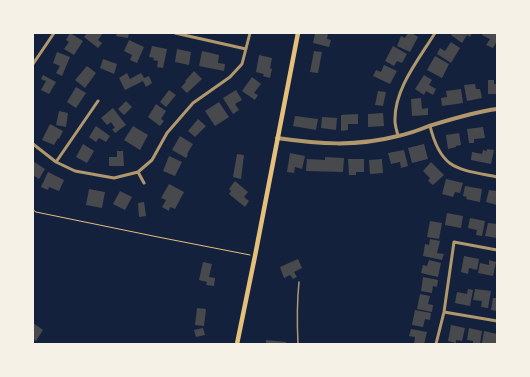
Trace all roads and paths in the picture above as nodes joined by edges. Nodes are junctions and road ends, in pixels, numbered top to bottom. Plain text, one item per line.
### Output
1 (54, 33) edge
2 (175, 33) edge
3 (250, 33) edge
4 (298, 33) edge
5 (435, 33) edge
6 (246, 49) junction
7 (33, 64) edge
8 (98, 101) dead end
9 (497, 109) edge
10 (430, 126) junction
11 (398, 136) junction
12 (277, 138) junction
13 (33, 144) edge
14 (56, 162) junction
15 (138, 172) junction
16 (497, 176) edge
17 (144, 183) dead end
18 (33, 210) edge
19 (497, 250) edge
20 (255, 256) junction
21 (299, 282) dead end
22 (444, 312) junction
23 (497, 321) edge
24 (237, 344) edge
25 (298, 344) edge
26 (436, 344) edge

1 - 7 street
2 - 6 street
3 - 6 street
4 - 12 main road
5 - 11 street
6 - 15 street
8 - 14 street
9 - 10 street
10 - 11 street
10 - 16 street
11 - 12 street
12 - 20 main road
13 - 14 street
14 - 15 street
15 - 17 street
18 - 20 path
19 - 22 street
20 - 24 main road
21 - 25 lane
22 - 23 street
22 - 26 street

